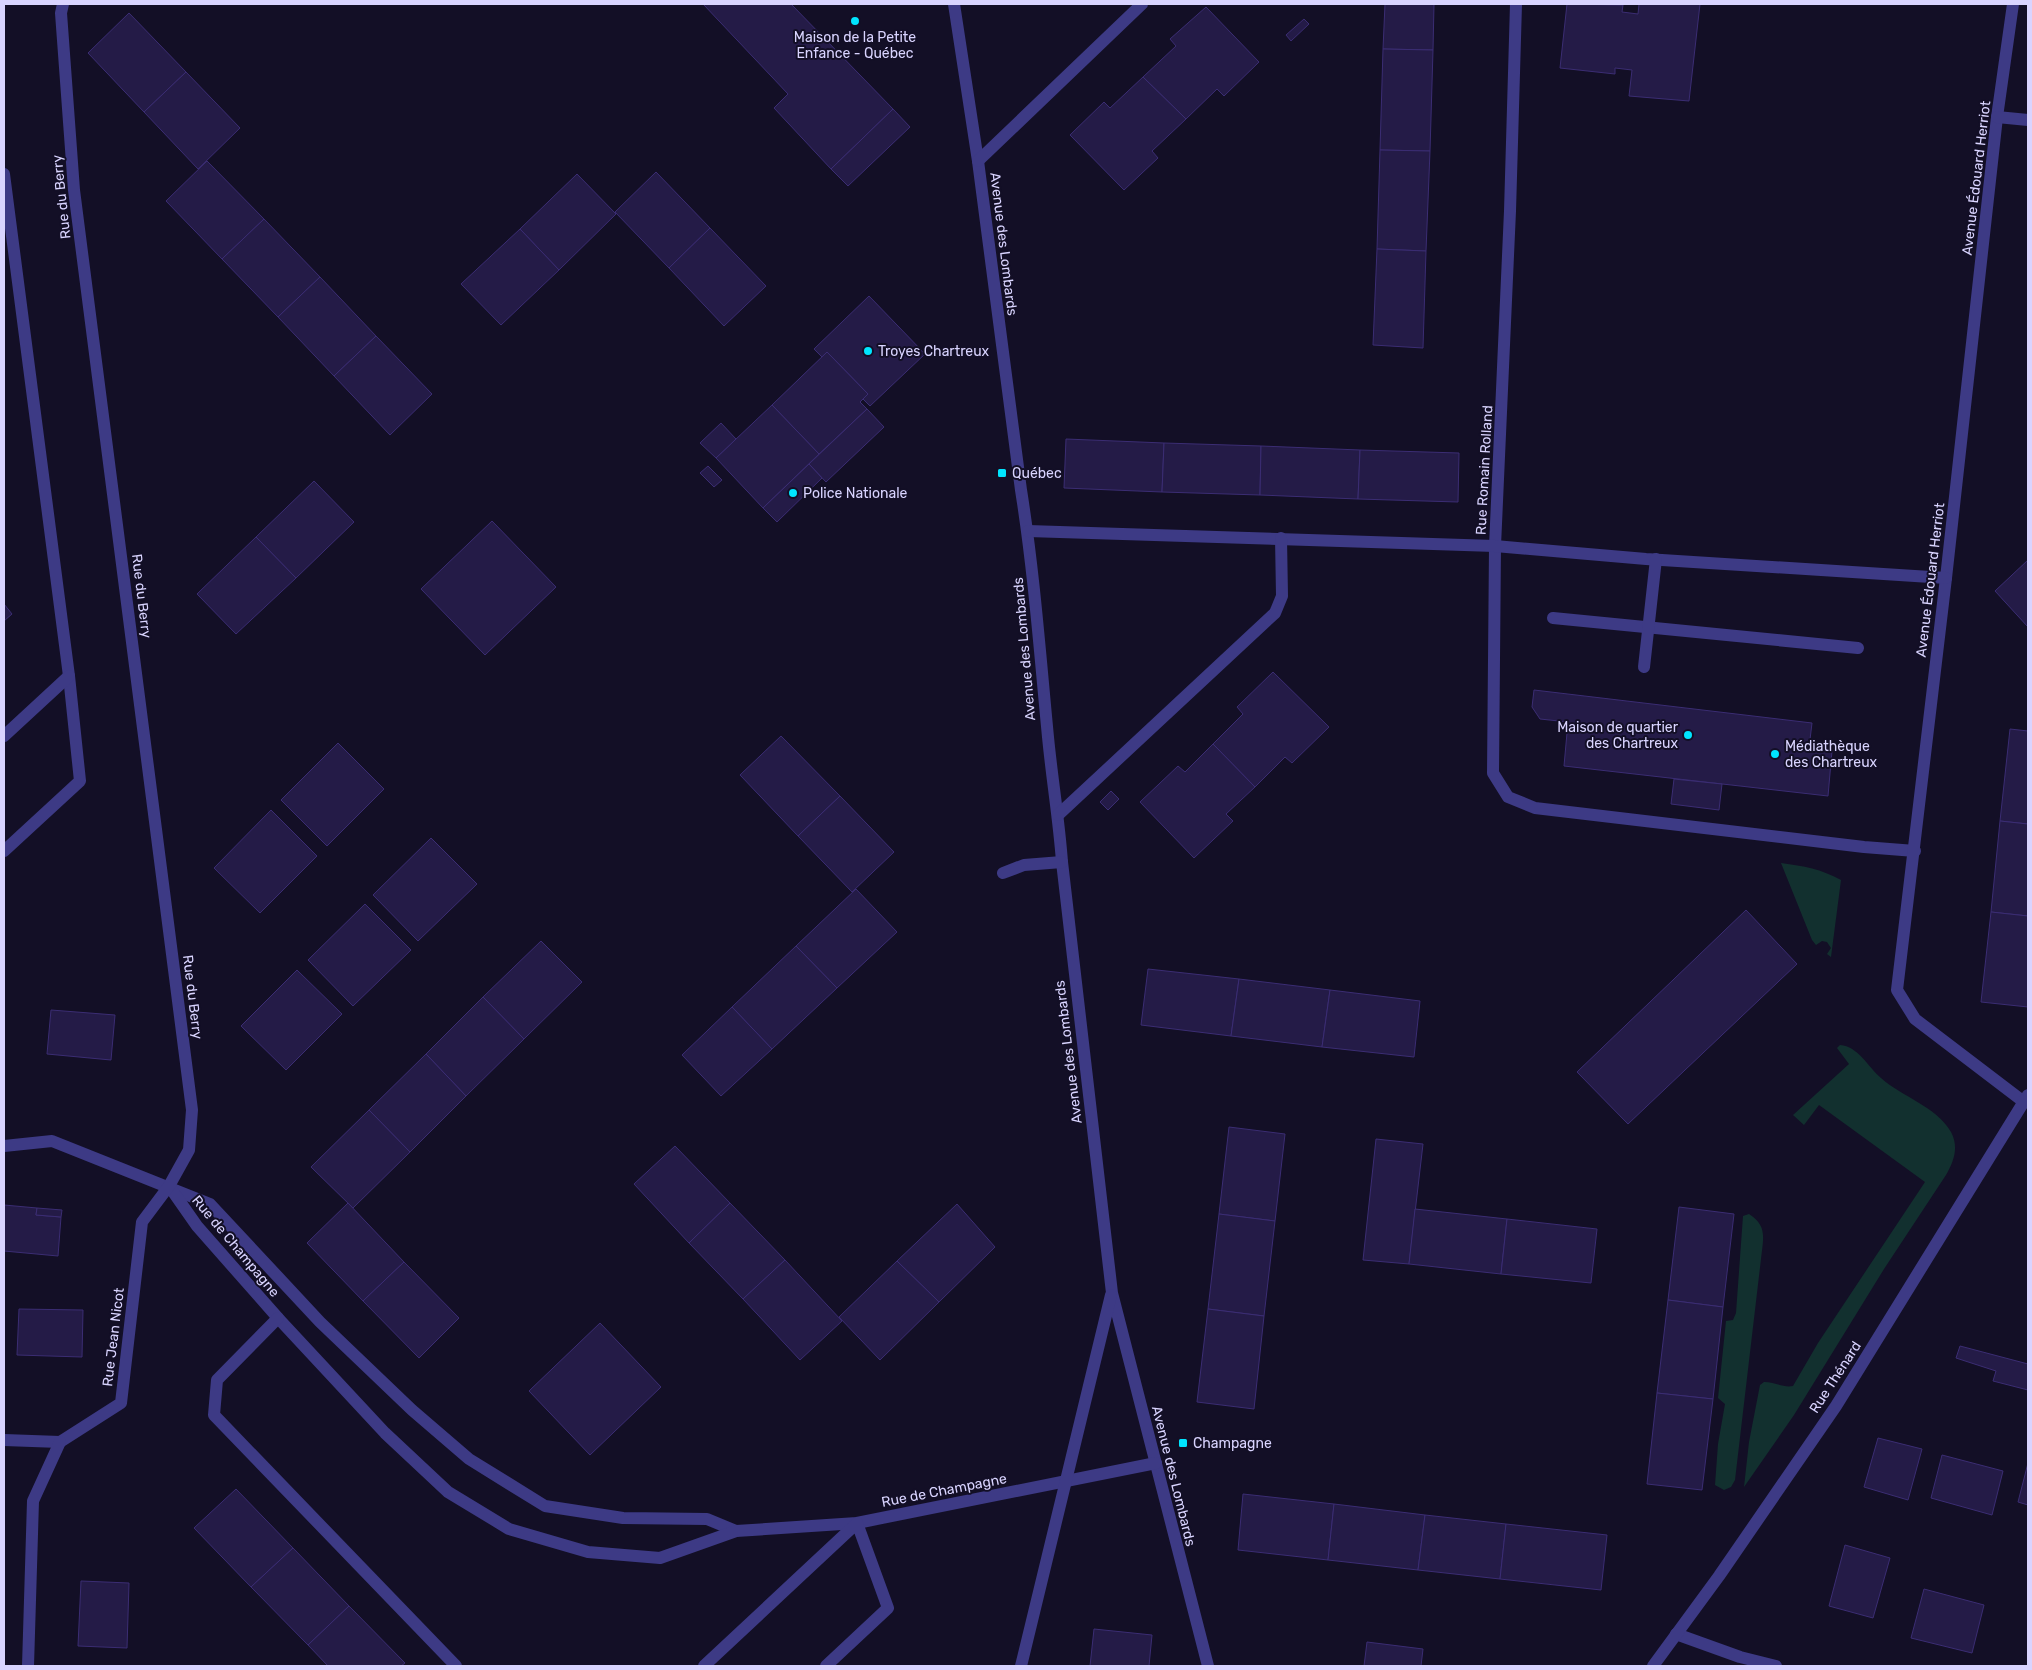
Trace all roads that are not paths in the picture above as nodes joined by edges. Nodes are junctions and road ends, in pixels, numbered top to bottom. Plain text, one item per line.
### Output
1 (63, 4) edge
2 (954, 4) edge
3 (1142, 4) edge
4 (1516, 4) edge
5 (2013, 4) edge
6 (1997, 118) junction
7 (2028, 120) edge
8 (978, 161) junction
9 (4, 174) edge
10 (1028, 530) junction
11 (1281, 538) junction
12 (1496, 546) junction
13 (1656, 559) junction
14 (1946, 578) junction
15 (1553, 618) dead end
16 (1648, 627) junction
17 (1858, 648) dead end
18 (1644, 667) dead end
19 (69, 676) junction
20 (4, 736) edge
21 (1058, 815) junction
22 (4, 851) edge
23 (1914, 851) junction
24 (1062, 862) junction
25 (1003, 873) dead end
26 (2026, 1098) edge
27 (4, 1146) edge
28 (169, 1186) junction
29 (1112, 1293) junction
30 (278, 1318) junction
31 (4, 1440) edge
32 (60, 1442) junction
33 (1156, 1463) junction
34 (1066, 1481) junction
35 (857, 1523) junction
36 (736, 1532) junction
37 (1676, 1634) junction
38 (28, 1666) edge
39 (456, 1666) edge
40 (704, 1666) edge
41 (826, 1666) edge
42 (1021, 1666) edge
43 (1208, 1666) edge
44 (1653, 1666) edge
45 (1776, 1666) edge

1 - 28 street, Rue du Berry
2 - 8 street, Avenue des Lombards
3 - 8 street
4 - 12 street, Rue Romain Rolland
5 - 6 street, Avenue Édouard Herriot
6 - 7 street
6 - 14 street, Avenue Édouard Herriot
8 - 10 street, Avenue des Lombards
9 - 19 street
10 - 11 street
10 - 21 street, Avenue des Lombards
11 - 12 street
11 - 21 street
12 - 13 street, Rue Romain Rolland
12 - 23 street
13 - 14 street, Rue Romain Rolland
13 - 16 street
14 - 23 street, Avenue Édouard Herriot
15 - 16 street
16 - 17 street
16 - 18 street
19 - 20 street
19 - 22 street
21 - 24 street, Avenue des Lombards
23 - 26 street, Avenue Édouard Herriot
24 - 25 street
24 - 29 street, Avenue des Lombards
26 - 37 street, Rue Thénard
27 - 28 street
28 - 30 street, Rue de Champagne
28 - 32 street, Rue Jean Nicot
28 - 36 street, Rue de Champagne
29 - 33 street, Avenue des Lombards
29 - 34 street, Avenue des Lombards
30 - 36 street, Rue de Champagne
30 - 39 street
31 - 32 street
32 - 38 street
33 - 34 street, Rue de Champagne
33 - 43 street, Avenue des Lombards
34 - 35 street, Rue de Champagne
34 - 42 street, Avenue des Lombards
35 - 36 street, Rue de Champagne
35 - 40 street
35 - 41 street
37 - 44 street, Rue Thénard
37 - 45 street

